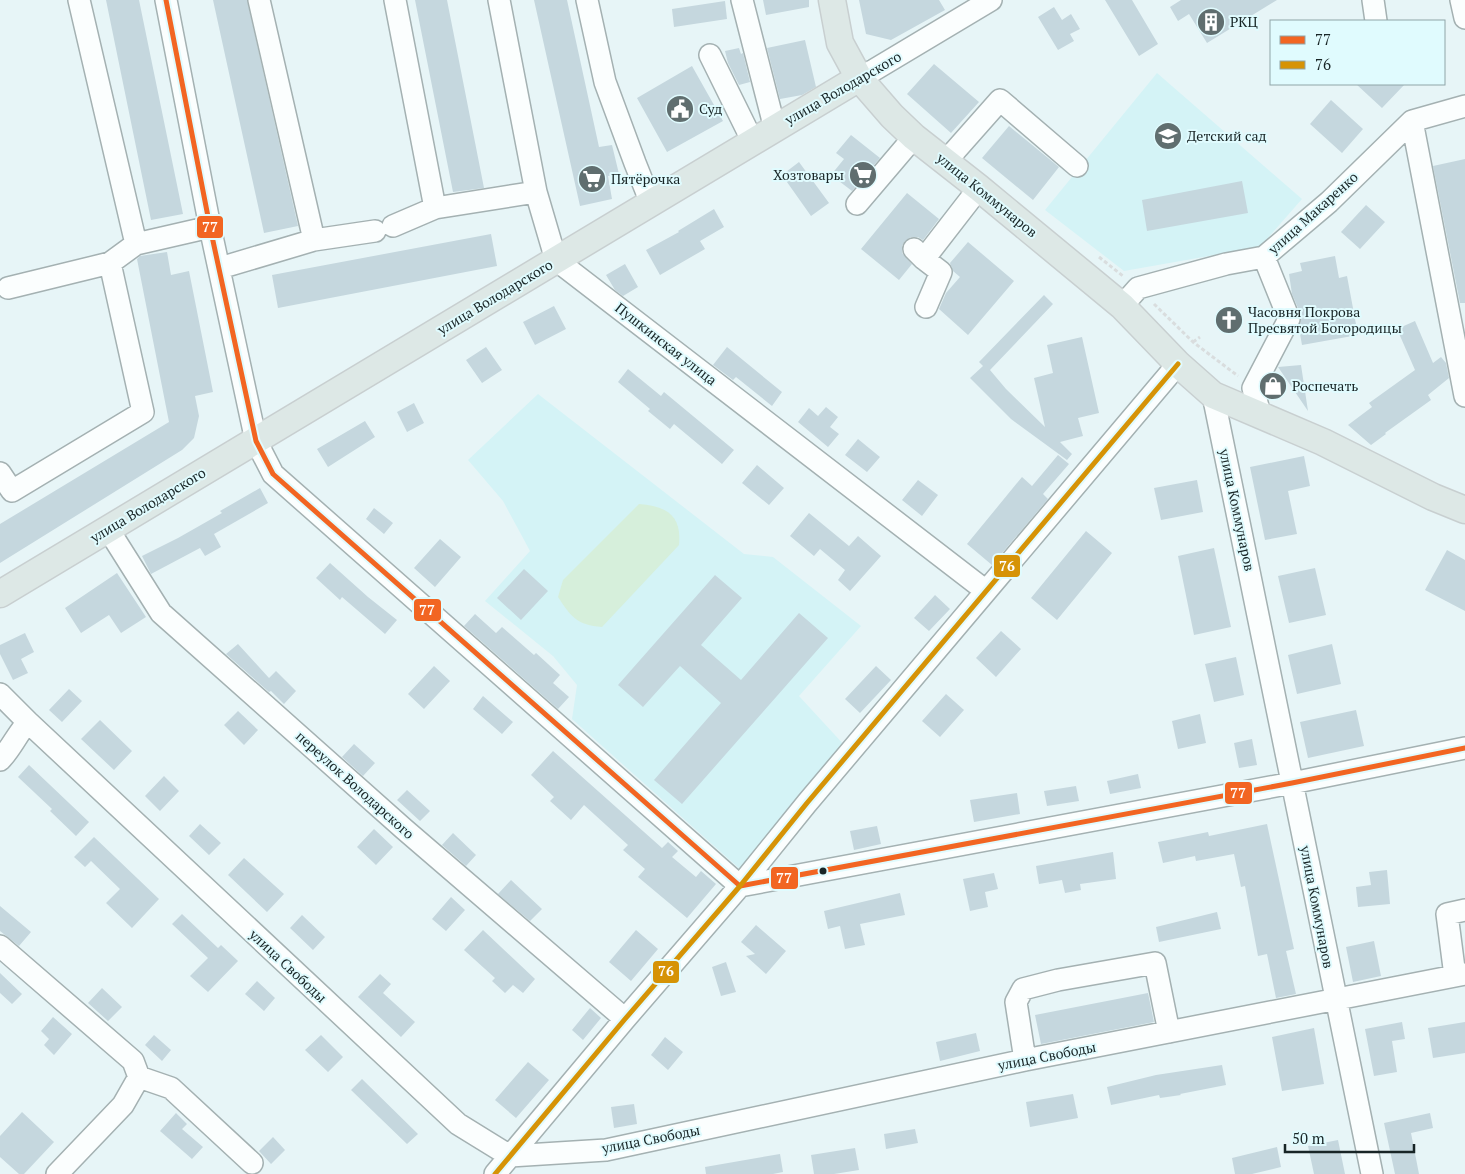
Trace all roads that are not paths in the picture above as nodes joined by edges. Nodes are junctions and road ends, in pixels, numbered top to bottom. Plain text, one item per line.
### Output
1 (79, 0) edge
2 (166, 0) edge
3 (259, 0) edge
4 (394, 0) edge
5 (499, 0) edge
6 (587, 0) edge
7 (742, 0) edge
8 (832, 0) edge
9 (992, 0) edge
10 (1373, 0) edge
11 (1461, 0) edge
12 (1465, 18) edge
13 (1376, 20) edge
14 (710, 55) dead end
15 (859, 78) junction
16 (1465, 106) edge
17 (1412, 121) junction
18 (775, 128) junction
19 (914, 136) junction
20 (753, 142) junction
21 (946, 161) junction
22 (1077, 166) dead end
23 (979, 188) junction
24 (536, 192) junction
25 (651, 203) junction
26 (858, 204) dead end
27 (434, 208) junction
28 (210, 227) junction
29 (314, 240) junction
30 (136, 244) junction
31 (1264, 257) junction
32 (556, 260) junction
33 (110, 263) junction
34 (220, 268) junction
35 (8, 288) dead end
36 (1122, 306) junction
37 (926, 307) dead end
38 (1458, 313) edge
39 (1178, 364) junction
40 (1214, 395) junction
41 (1465, 396) edge
42 (1260, 414) junction
43 (256, 440) junction
44 (0, 473) edge
45 (1465, 510) edge
46 (108, 529) junction
47 (986, 591) junction
48 (0, 594) edge
49 (0, 694) edge
50 (28, 722) junction
51 (1465, 748) edge
52 (0, 760) edge
53 (1292, 783) junction
54 (740, 886) junction
55 (1465, 910) edge
56 (0, 946) edge
57 (1460, 975) edge
58 (1336, 1000) junction
59 (625, 1019) junction
60 (1169, 1032) junction
61 (1025, 1060) junction
62 (140, 1077) junction
63 (510, 1156) junction
64 (252, 1163) dead end
65 (57, 1174) edge
66 (494, 1174) edge
67 (1372, 1174) edge

1 - 30 street
2 - 28 street
3 - 29 street
4 - 27 street
5 - 24 street
6 - 25 street
7 - 18 street
8 - 15 main road, улица Коммунаров
9 - 15 street, улица Володарского
10 - 13 street
11 - 12 street
14 - 20 street
15 - 18 main road, улица Володарского
15 - 19 main road, улица Коммунаров
16 - 17 street, улица Макаренко
17 - 31 street, улица Макаренко
17 - 38 street
18 - 20 main road, улица Володарского
19 - 21 main road, улица Коммунаров
19 - 26 street
20 - 25 main road, улица Володарского
21 - 22 street
21 - 23 main road, улица Коммунаров
23 - 36 main road, улица Коммунаров
23 - 37 street
24 - 27 street
24 - 32 street
25 - 32 main road, улица Володарского
27 - 29 street
28 - 30 street
28 - 34 street
29 - 34 street
30 - 33 street
31 - 36 street, улица Макаренко
31 - 42 street
32 - 43 main road, улица Володарского
32 - 47 street, Пушкинская улица
33 - 35 street
33 - 44 street
34 - 43 street
36 - 39 main road, улица Коммунаров
38 - 41 street
39 - 40 main road, улица Коммунаров
39 - 47 street
40 - 42 main road
40 - 53 street, улица Коммунаров
42 - 45 main road
43 - 46 main road, улица Володарского
43 - 54 street
46 - 48 main road, улица Володарского
46 - 59 street, переулок Володарского
47 - 54 street
49 - 50 street, улица Свободы
50 - 52 street
50 - 63 street, улица Свободы
51 - 53 street
53 - 54 street
53 - 58 street, улица Коммунаров
54 - 59 street
55 - 57 street
56 - 62 street
57 - 58 street, улица Свободы
58 - 60 street, улица Свободы
58 - 67 street, улица Коммунаров
59 - 63 street
60 - 61 street, улица Свободы
60 - 61 street
61 - 63 street, улица Свободы
62 - 64 street
62 - 65 street
63 - 66 street

